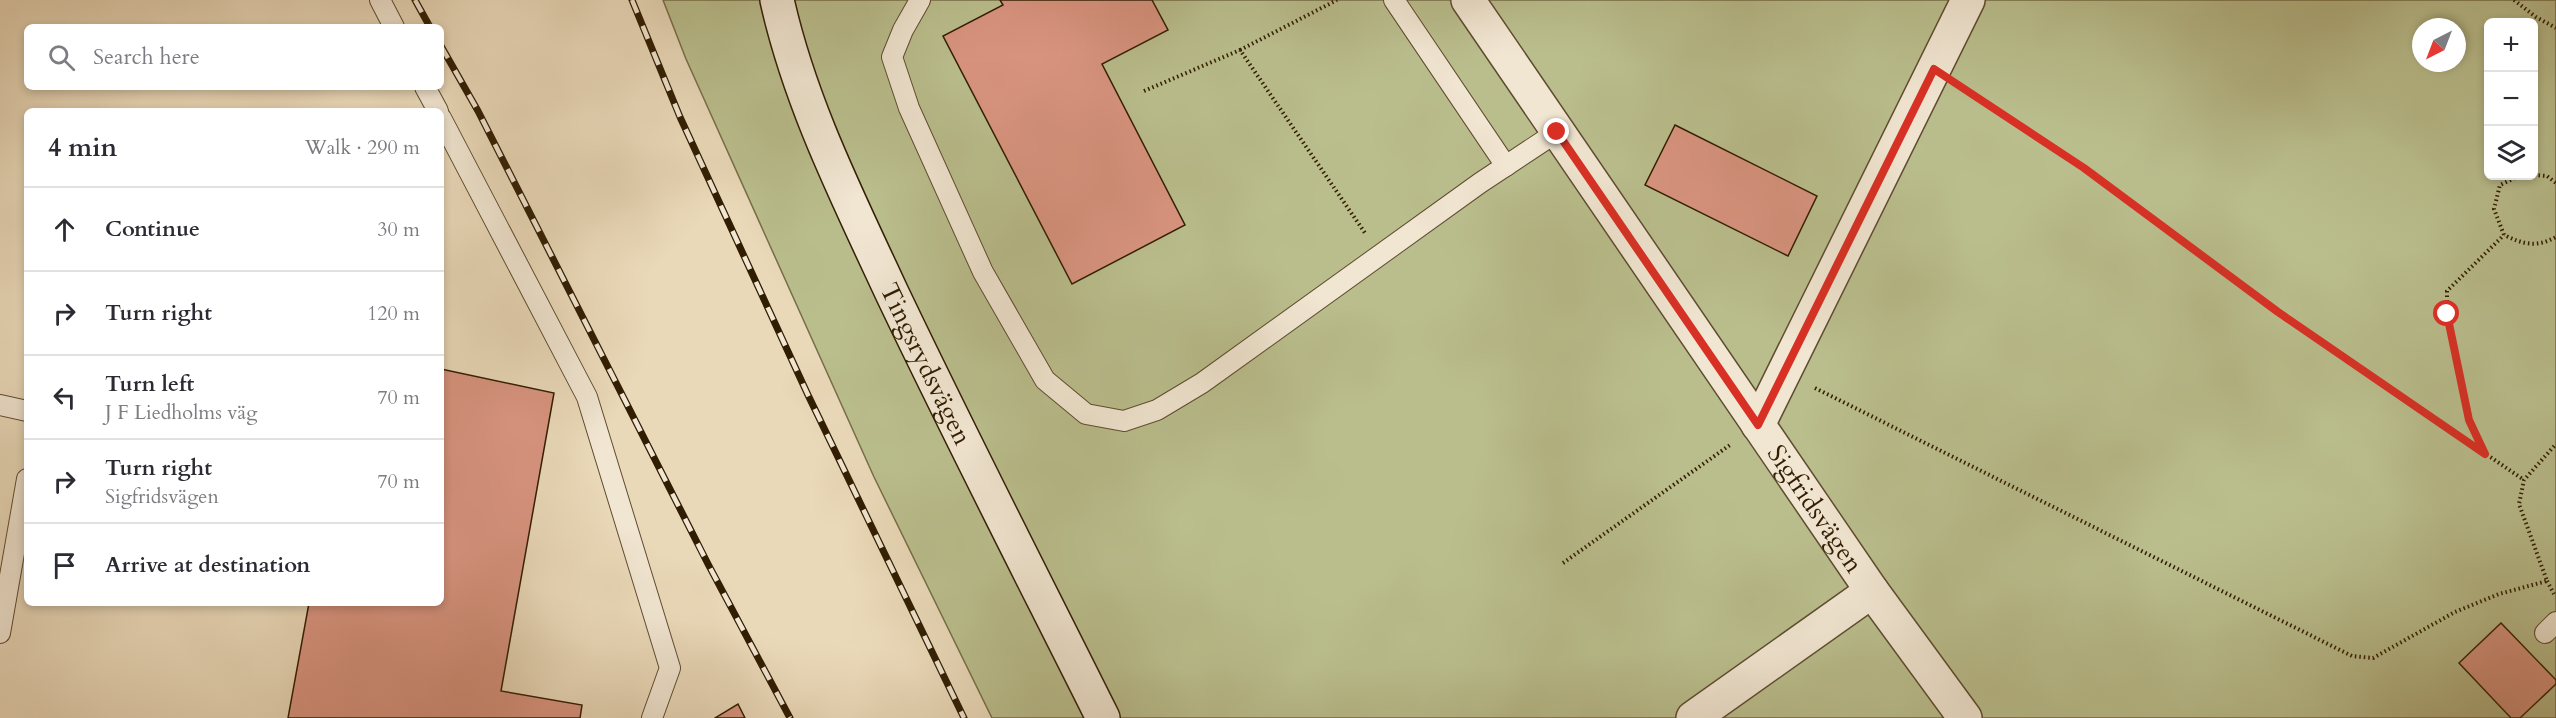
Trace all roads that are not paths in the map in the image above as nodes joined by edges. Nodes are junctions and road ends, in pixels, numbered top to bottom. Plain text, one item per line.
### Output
1 (380, 0) edge
2 (777, 0) edge
3 (920, 0) edge
4 (1394, 0) edge
5 (1468, 0) edge
6 (1968, 0) edge
7 (392, 24) edge
8 (427, 90) edge
9 (436, 108) edge
10 (444, 123) edge
11 (1557, 132) junction
12 (1506, 166) junction
13 (0, 405) edge
14 (24, 410) edge
15 (1758, 425) junction
16 (24, 496) edge
17 (1872, 591) junction
18 (0, 633) edge
19 (652, 718) edge
20 (1103, 718) edge
21 (1693, 718) edge
22 (1965, 718) edge

1 - 7 lane
2 - 20 street, Tingsrydsvägen
3 - 12 lane
4 - 12 lane
5 - 11 street, Sigfridsvägen
6 - 15 street
8 - 9 lane
10 - 19 lane
11 - 12 lane
11 - 15 street, Sigfridsvägen
13 - 14 lane
15 - 17 street, Sigfridsvägen
16 - 18 lane
17 - 21 street
17 - 22 street, Sigfridsvägen

